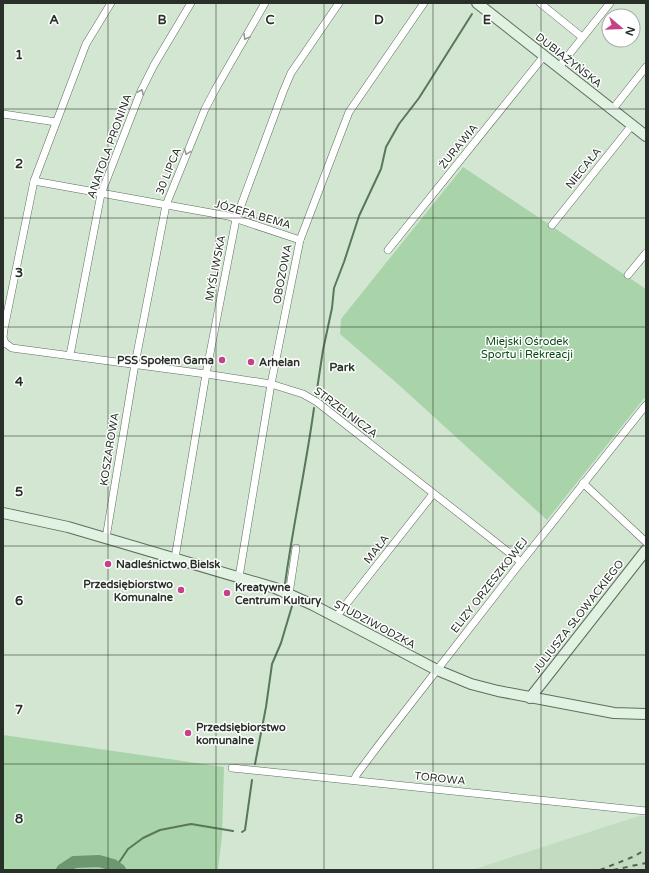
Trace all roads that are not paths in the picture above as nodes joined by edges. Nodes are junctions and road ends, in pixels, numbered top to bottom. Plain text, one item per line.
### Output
1 (111, 3) edge
2 (191, 3) edge
3 (265, 3) edge
4 (339, 3) edge
5 (424, 3) edge
6 (476, 3) edge
7 (540, 3) edge
8 (610, 3) edge
9 (582, 37) junction
10 (544, 56) junction
11 (559, 67) junction
12 (646, 67) edge
13 (612, 110) junction
14 (3, 114) edge
15 (56, 122) junction
16 (632, 125) junction
17 (646, 136) edge
18 (34, 181) junction
19 (101, 194) junction
20 (166, 204) junction
21 (236, 219) junction
22 (552, 225) dead end
23 (300, 240) junction
24 (388, 250) dead end
25 (646, 253) edge
26 (628, 275) dead end
27 (4, 344) edge
28 (70, 355) junction
29 (135, 364) junction
30 (206, 374) junction
31 (271, 384) junction
32 (646, 405) edge
33 (583, 483) junction
34 (434, 494) junction
35 (3, 513) edge
36 (106, 538) junction
37 (646, 542) edge
38 (296, 548) dead end
39 (646, 550) edge
40 (175, 558) junction
41 (521, 562) junction
42 (239, 577) junction
43 (289, 594) junction
44 (336, 617) junction
45 (437, 670) junction
46 (530, 698) junction
47 (646, 714) edge
48 (232, 768) dead end
49 (354, 780) junction
50 (646, 811) edge

1 - 15 street
19 -> 2 street, ANATOLA PRONINA
3 -> 20 street, 30 LIPCA
4 - 21 street, MYŚLIWSKA
5 - 23 street, OBOZOWA
6 - 10 street, DUBIAŻYŃSKA
7 - 9 street
8 - 9 street
9 - 11 street
10 - 11 street, DUBIAŻYŃSKA
10 - 24 street, ŻURAWIA
11 - 13 street, DUBIAŻYŃSKA
12 - 13 street
13 - 16 street, DUBIAŻYŃSKA
14 - 15 street
15 - 18 street
16 - 17 street, DUBIAŻYŃSKA
16 - 22 street, NIECAŁA
18 - 19 street, JÓZEFA BEMA
18 - 27 street
19 - 20 street, JÓZEFA BEMA
19 - 28 street, ANATOLA PRONINA
20 - 21 street, JÓZEFA BEMA
20 - 29 street, 30 LIPCA
21 - 23 street, JÓZEFA BEMA
21 - 30 street, MYŚLIWSKA
23 - 31 street, OBOZOWA
25 - 26 street
27 - 28 street, STRZELNICZA
28 - 29 street, STRZELNICZA
29 - 30 street, STRZELNICZA
29 - 36 street, KOSZAROWA
30 - 31 street, STRZELNICZA
30 - 40 street, MYŚLIWSKA
31 - 34 street, STRZELNICZA
31 - 42 street, OBOZOWA
32 - 33 street, ELIZY ORZESZKOWEJ
33 - 37 street
33 - 41 street, ELIZY ORZESZKOWEJ
34 - 41 street, STRZELNICZA
34 - 44 street, MAŁA
35 - 36 street, STUDZIWODZKA
36 - 40 street, STUDZIWODZKA
38 - 43 street
39 - 46 street, JULIUSZA SŁOWACKIEGO
40 - 42 street, STUDZIWODZKA
41 - 45 street, ELIZY ORZESZKOWEJ
42 - 43 street, STUDZIWODZKA
43 - 44 street, STUDZIWODZKA
44 - 45 street, STUDZIWODZKA
45 - 46 street, STUDZIWODZKA
45 - 49 street, ELIZY ORZESZKOWEJ
46 - 47 street, STUDZIWODZKA
48 - 49 street, TOROWA
49 - 50 street, TOROWA

